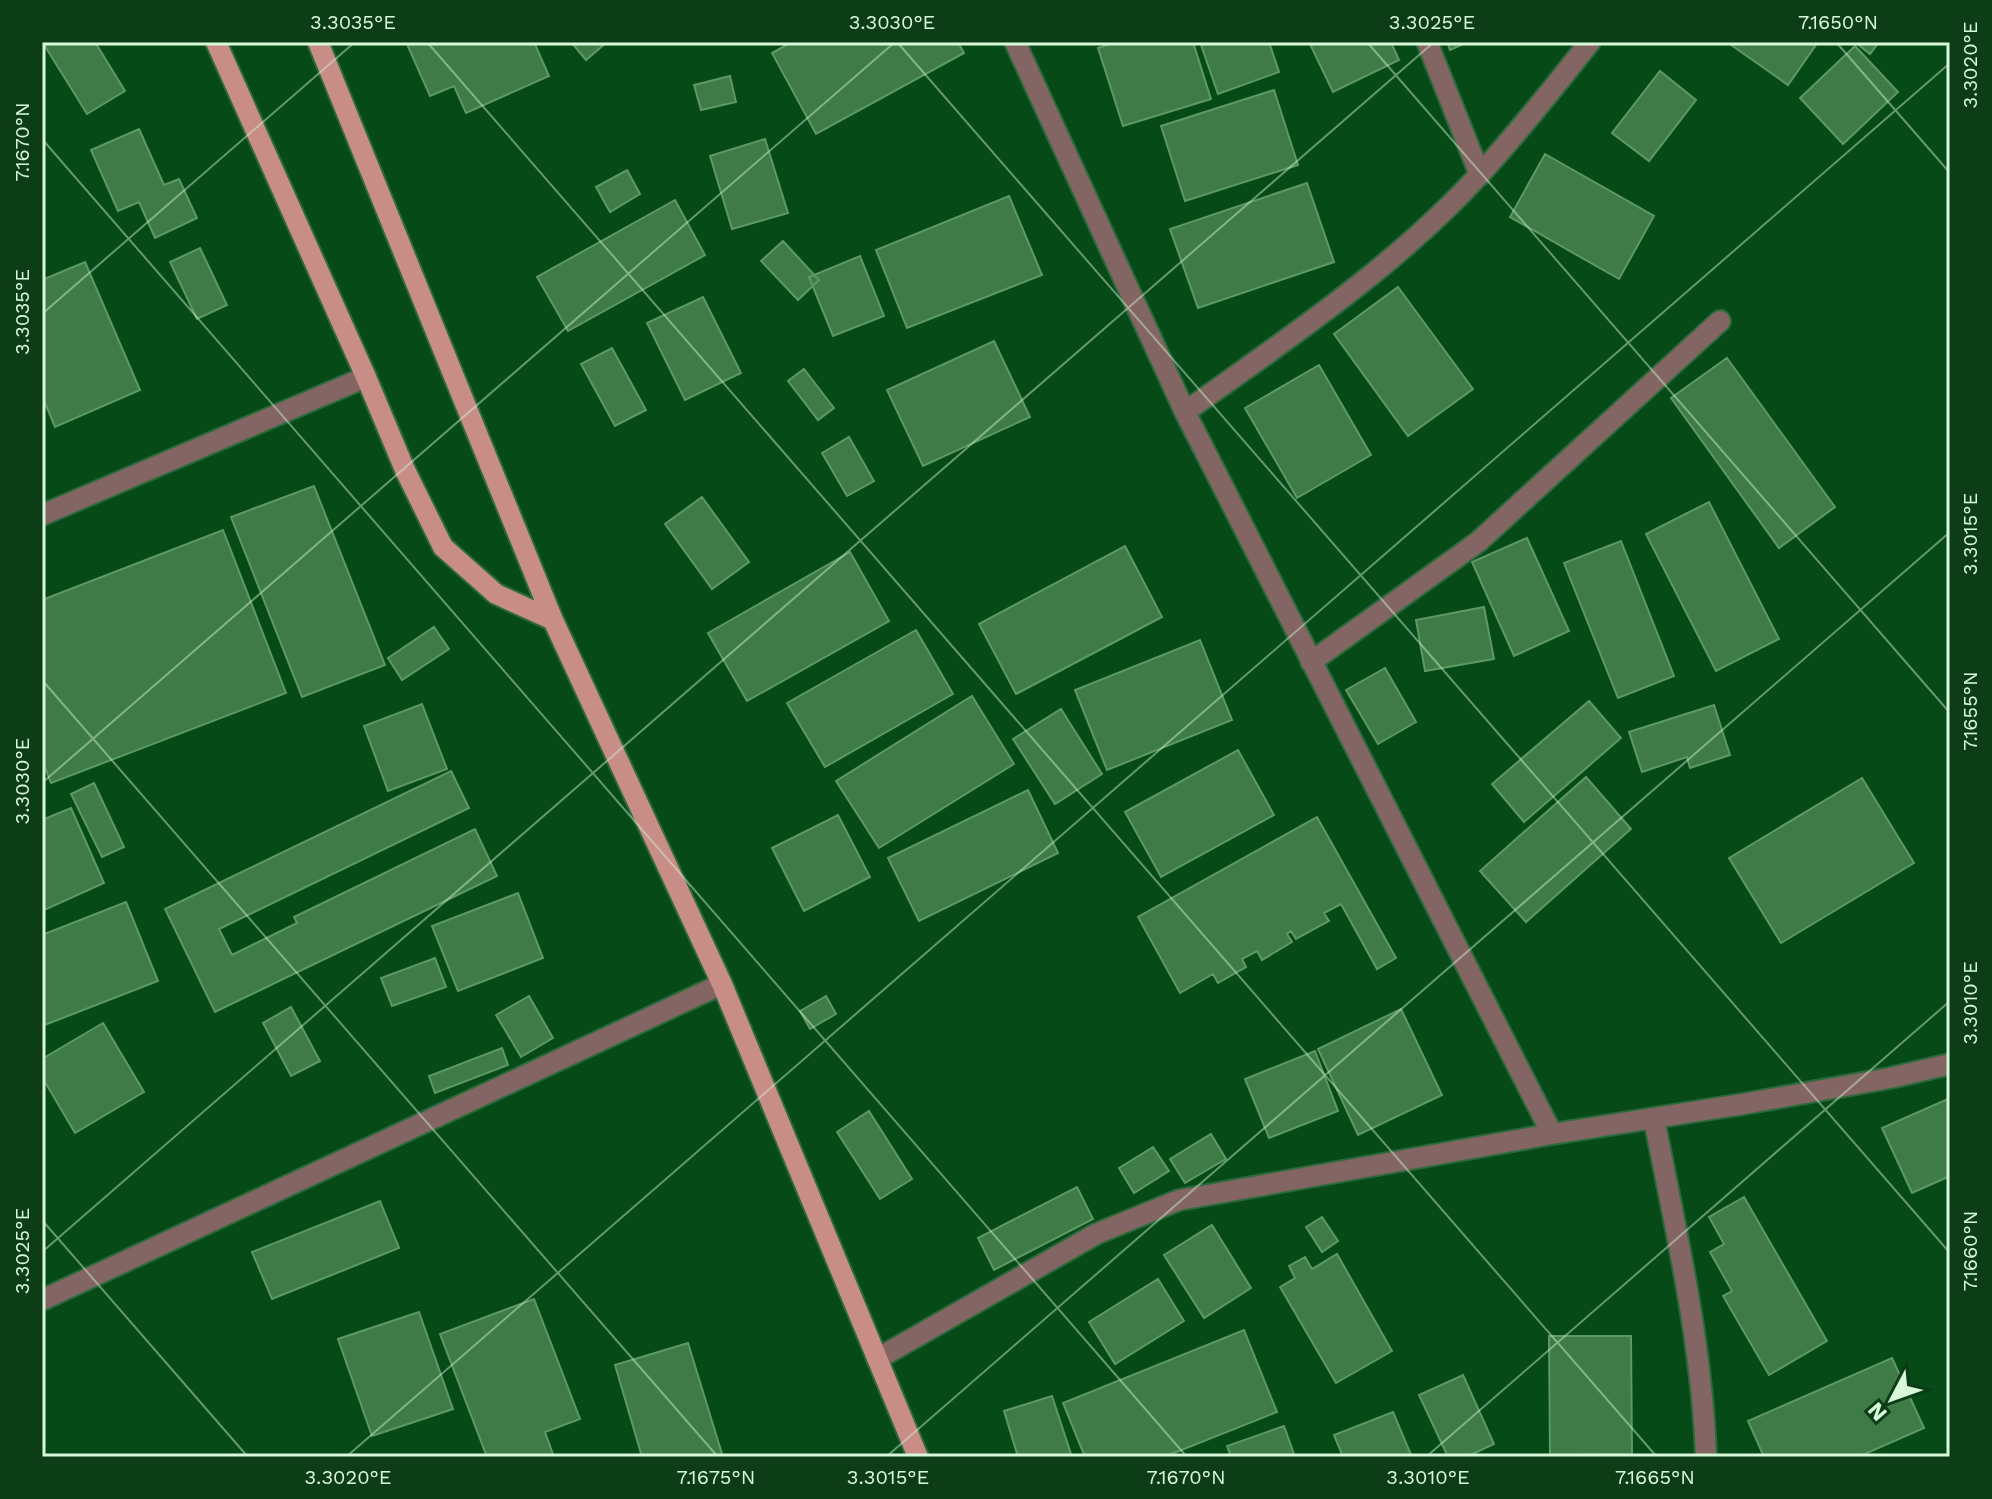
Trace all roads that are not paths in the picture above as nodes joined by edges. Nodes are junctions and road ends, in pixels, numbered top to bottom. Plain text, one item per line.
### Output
1 (216, 42) edge
2 (318, 42) edge
3 (1015, 42) edge
4 (1427, 42) edge
5 (1590, 42) edge
6 (1480, 175) junction
7 (1720, 321) dead end
8 (366, 377) junction
9 (1185, 412) junction
10 (42, 515) edge
11 (553, 620) junction
12 (1311, 662) junction
13 (722, 984) junction
14 (1950, 1064) edge
15 (1654, 1119) junction
16 (1552, 1134) junction
17 (42, 1300) edge
18 (877, 1359) junction
19 (918, 1457) edge
20 (1706, 1457) edge

1 - 8 main road
2 - 11 main road
3 - 9 street
4 - 6 street
5 - 6 street
6 - 9 street
7 - 12 street
8 - 10 street
8 - 11 main road
9 - 12 street
11 - 13 main road
12 - 16 street
13 - 17 street
13 - 18 main road
14 - 15 street
15 - 16 street
15 - 20 street
16 - 18 street
18 - 19 main road

